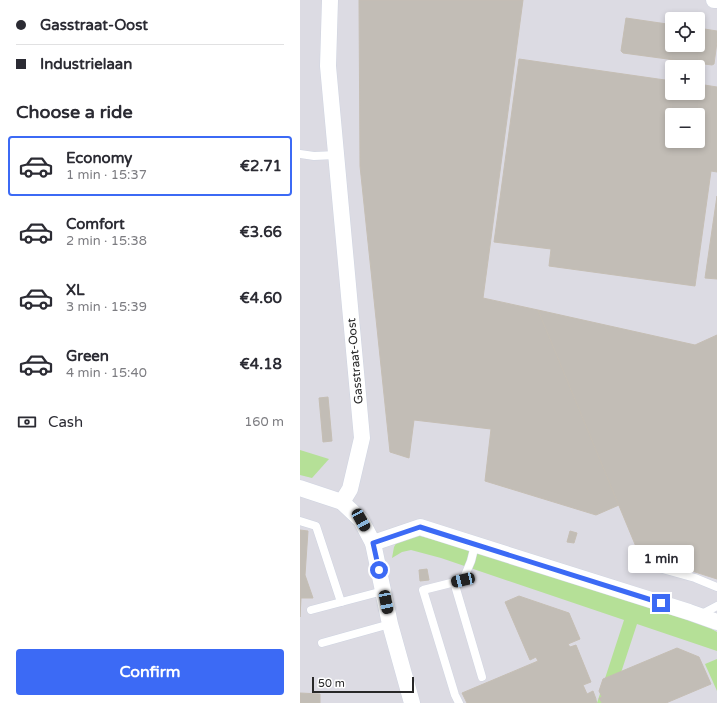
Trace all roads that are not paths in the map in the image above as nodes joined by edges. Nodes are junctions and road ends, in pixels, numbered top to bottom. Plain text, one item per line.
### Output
1 (330, 0) edge
2 (714, 0) edge
3 (717, 0) edge
4 (300, 154) edge
5 (336, 155) junction
6 (300, 488) edge
7 (342, 502) junction
8 (300, 521) edge
9 (373, 543) junction
10 (475, 545) junction
11 (637, 562) dead end
12 (454, 582) junction
13 (717, 587) edge
14 (383, 591) junction
15 (341, 602) junction
16 (717, 606) edge
17 (311, 610) dead end
18 (700, 616) junction
19 (717, 622) edge
20 (390, 624) junction
21 (322, 643) dead end
22 (482, 677) dead end
23 (412, 703) edge
24 (459, 703) edge

1 - 5 street, Gasstraat-Oost
2 - 3 street
4 - 5 lane
5 - 7 street, Gasstraat-Oost
6 - 7 street
7 - 9 street
8 - 15 lane
9 - 10 street
9 - 14 street
10 - 12 lane
10 - 18 street
11 - 13 lane
12 - 22 lane
12 - 24 lane
14 - 15 lane
14 - 20 street
15 - 17 lane
16 - 18 lane
18 - 19 street
20 - 21 lane
20 - 23 street

